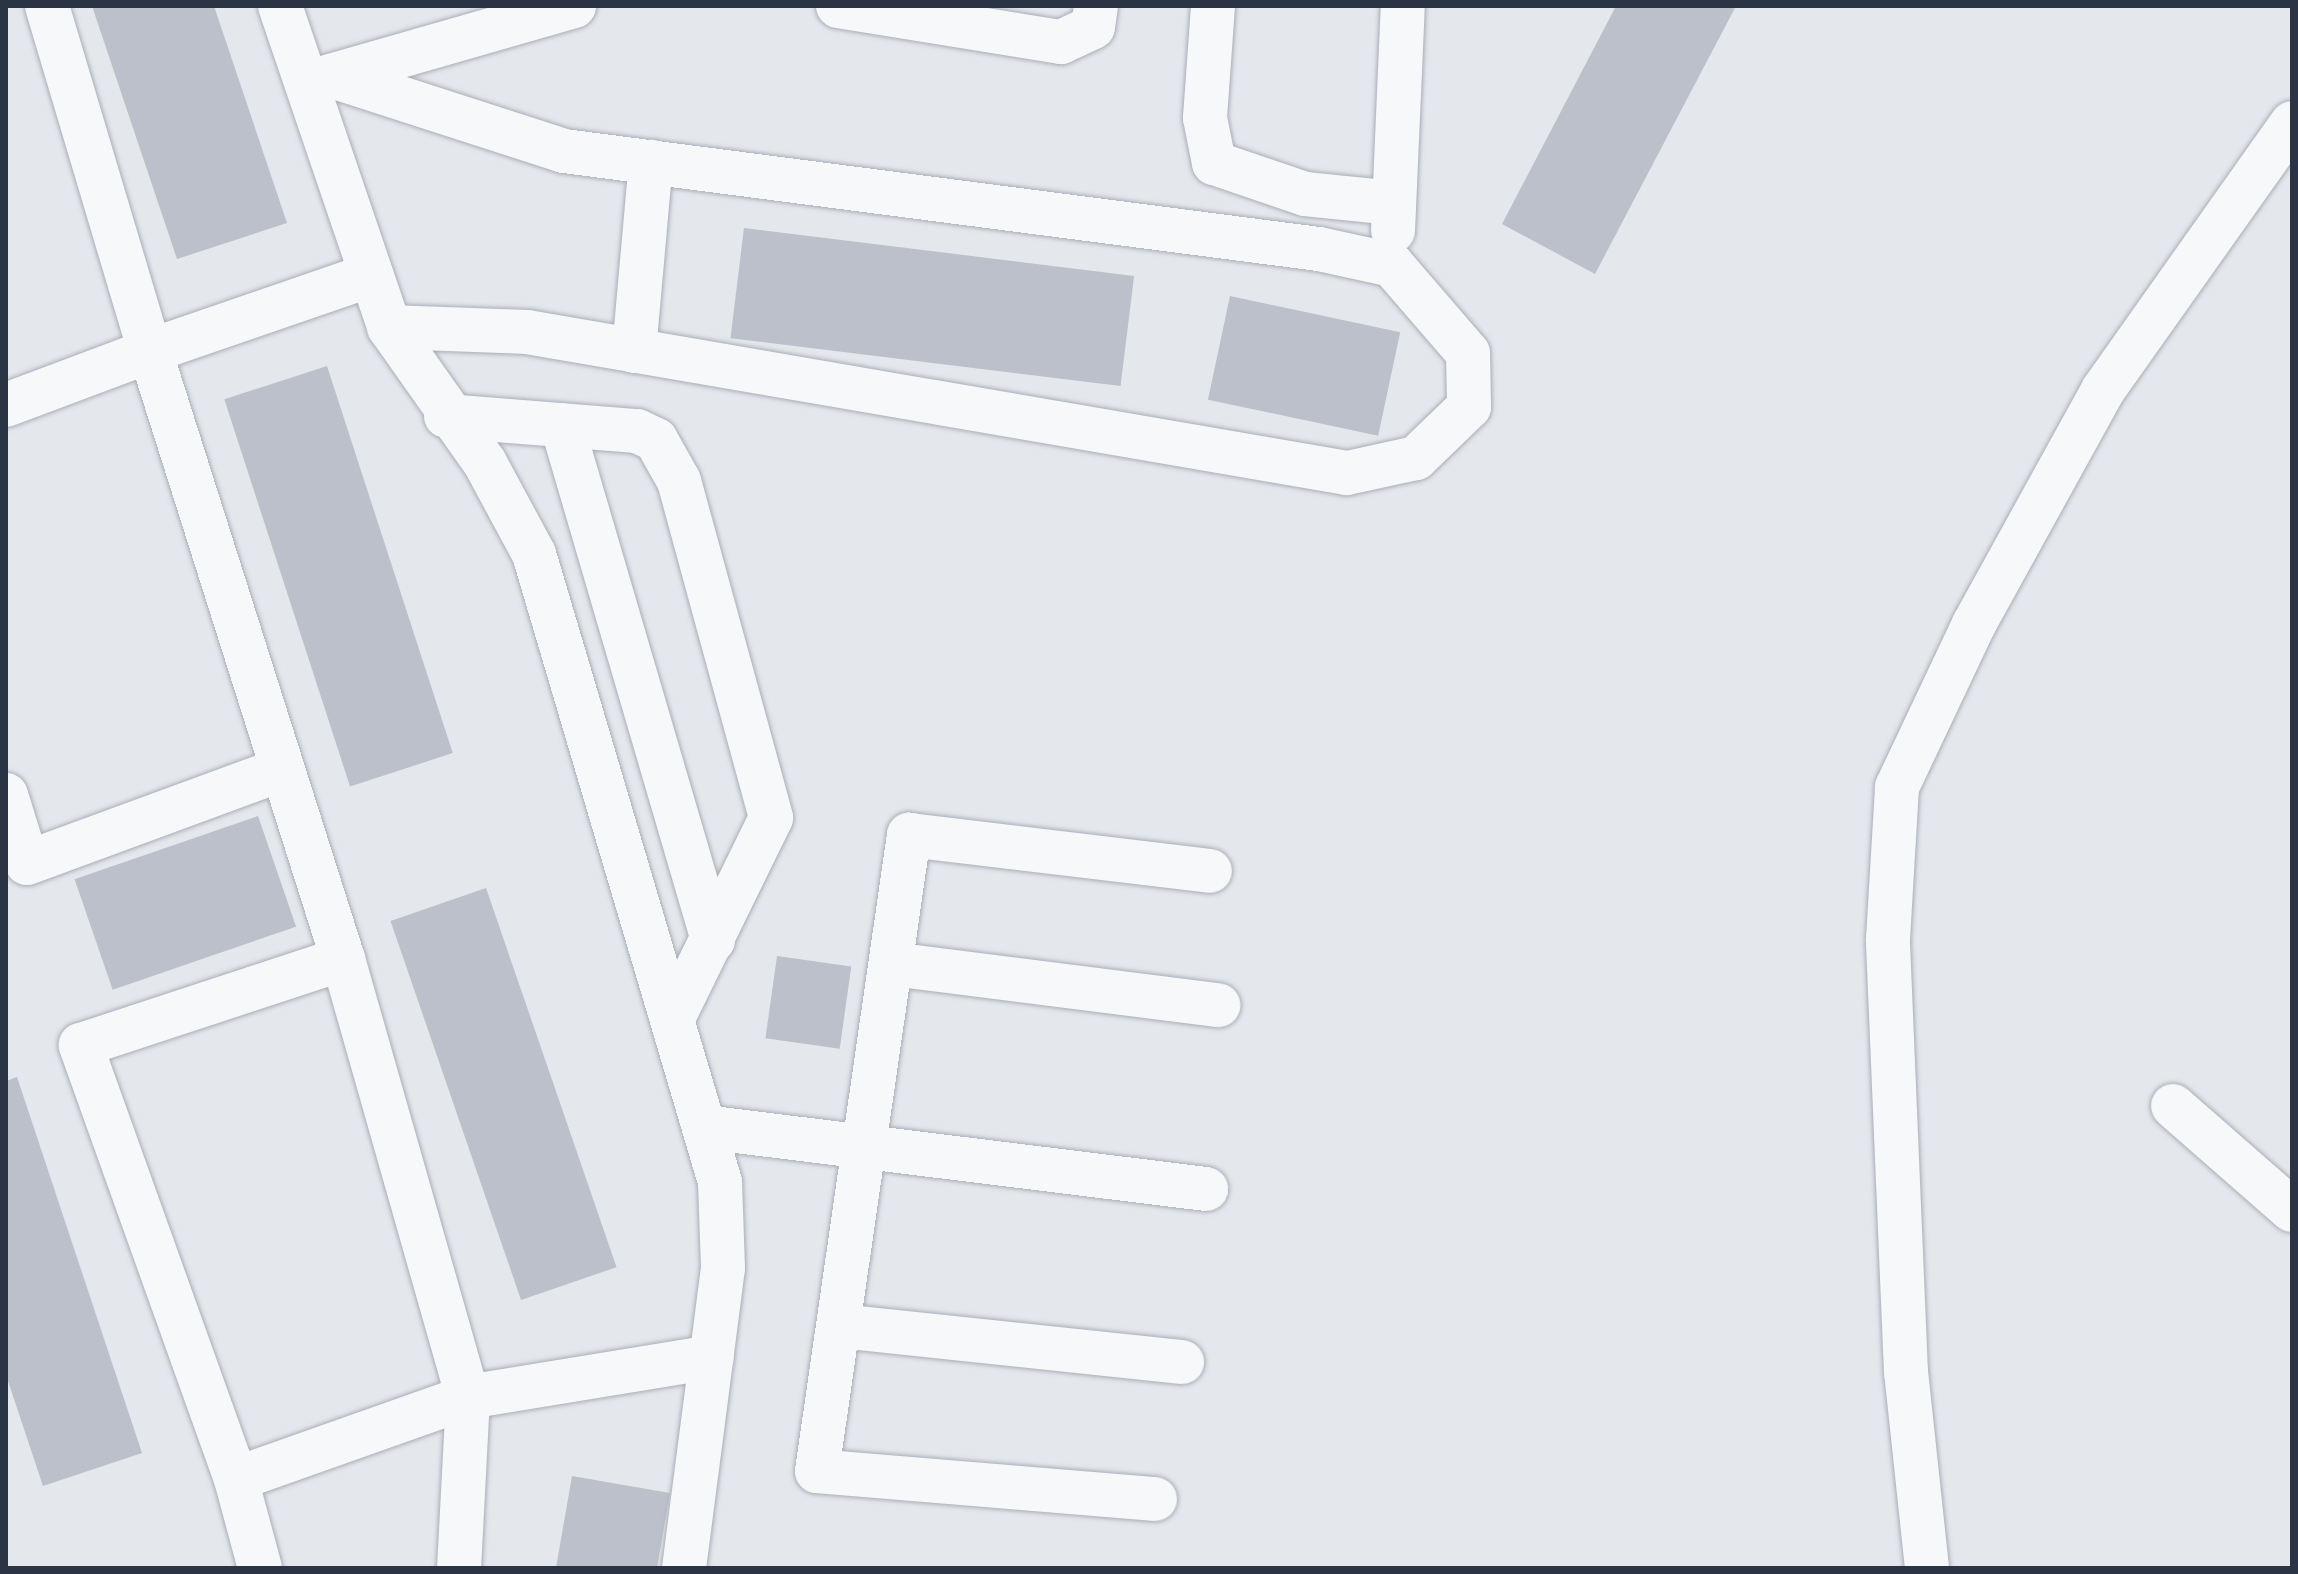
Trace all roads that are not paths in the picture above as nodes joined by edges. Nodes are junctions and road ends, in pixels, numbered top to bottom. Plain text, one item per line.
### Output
1 (47, 6) edge
2 (280, 6) edge
3 (574, 6) edge
4 (838, 6) edge
5 (1096, 6) edge
6 (1213, 6) edge
7 (1403, 6) edge
8 (319, 78) junction
9 (2292, 123) edge
10 (651, 162) junction
11 (1394, 203) junction
12 (1392, 265) junction
13 (371, 275) junction
14 (389, 327) junction
15 (150, 351) junction
16 (634, 351) junction
17 (6, 405) edge
18 (446, 416) junction
19 (562, 425) junction
20 (282, 769) junction
21 (6, 795) edge
22 (1210, 871) dead end
23 (713, 940) junction
24 (343, 959) junction
25 (892, 964) junction
26 (1218, 1005) dead end
27 (673, 1018) junction
28 (2173, 1106) dead end
29 (704, 1127) junction
30 (868, 1147) junction
31 (1206, 1189) dead end
32 (2292, 1210) edge
33 (839, 1326) junction
34 (712, 1357) junction
35 (1182, 1362) dead end
36 (468, 1397) junction
37 (236, 1479) junction
38 (1155, 1499) dead end
39 (260, 1568) edge
40 (459, 1568) edge
41 (684, 1568) edge
42 (1927, 1568) edge

1 - 15 street
2 - 8 street
3 - 8 street
4 - 5 street
6 - 11 street
7 - 11 street
8 - 10 street
8 - 13 street
9 - 42 street
10 - 12 street
10 - 16 street
11 - 12 street
12 - 16 street
13 - 14 street
13 - 15 street
14 - 16 street
14 - 18 street
15 - 17 street
15 - 20 street
18 - 19 street
18 - 27 street
19 - 23 street
19 - 23 street
20 - 21 street
20 - 24 street
22 - 25 street
23 - 27 street
24 - 36 street
24 - 37 street
25 - 26 street
25 - 30 street
27 - 29 street
28 - 32 street
29 - 30 street
29 - 34 street
30 - 31 street
30 - 33 street
33 - 35 street
33 - 38 street
34 - 36 street
34 - 41 street
36 - 37 street
36 - 40 street
37 - 39 street

